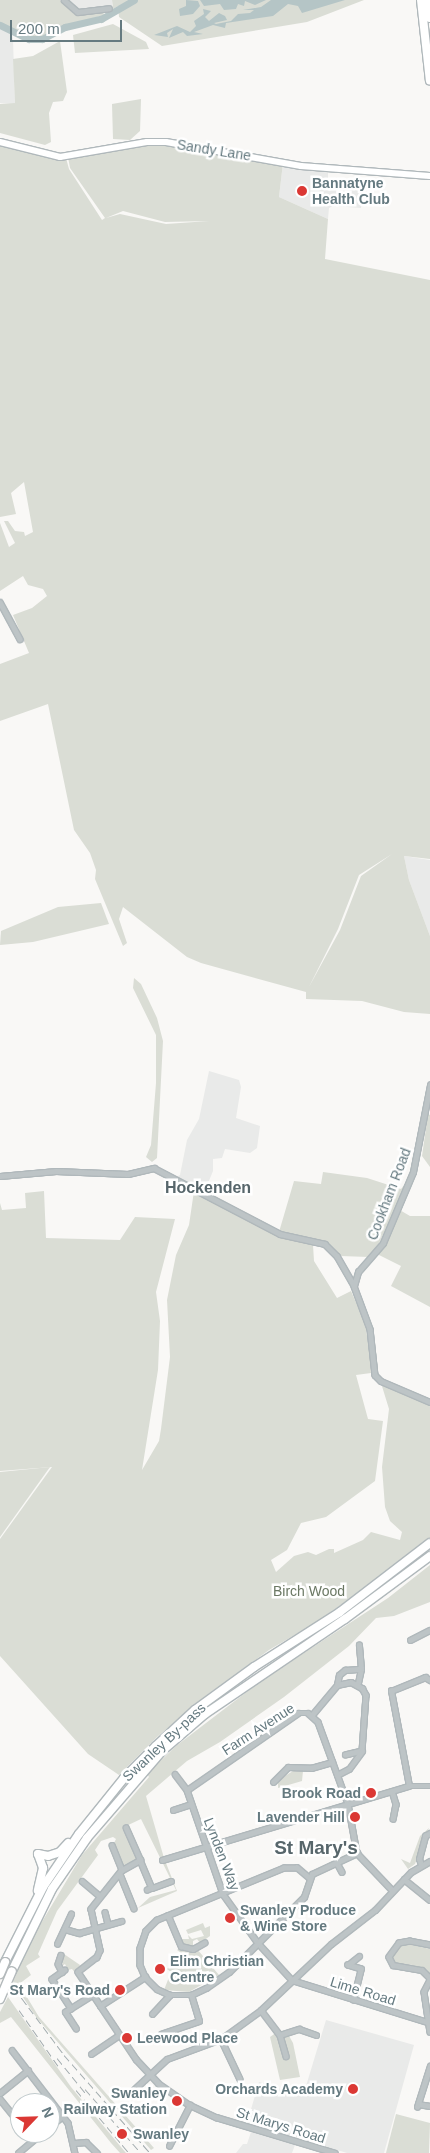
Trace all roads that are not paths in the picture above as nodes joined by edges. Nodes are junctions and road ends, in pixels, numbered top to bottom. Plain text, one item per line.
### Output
1 (64, 0) edge
2 (421, 0) edge
3 (428, 0) edge
4 (109, 8) dead end
5 (429, 12) edge
6 (430, 18) edge
7 (430, 81) edge
8 (0, 142) edge
9 (430, 176) edge
10 (0, 602) edge
11 (20, 639) dead end
12 (430, 1085) edge
13 (0, 1176) edge
14 (358, 1272) junction
15 (348, 1274) junction
16 (354, 1286) junction
17 (430, 1402) edge
18 (430, 1543) edge
19 (430, 1556) edge
20 (430, 1630) edge
21 (410, 1640) dead end
22 (359, 1646) dead end
23 (362, 1669) junction
24 (430, 1674) edge
25 (425, 1677) junction
26 (430, 1680) edge
27 (358, 1683) junction
28 (337, 1685) junction
29 (312, 1715) junction
30 (362, 1751) junction
31 (345, 1755) dead end
32 (332, 1762) junction
33 (175, 1774) dead end
34 (336, 1775) junction
35 (273, 1782) dead end
36 (409, 1786) junction
37 (430, 1786) edge
38 (187, 1790) junction
39 (392, 1791) junction
40 (191, 1804) junction
41 (348, 1804) junction
42 (102, 1806) junction
43 (173, 1810) dead end
44 (393, 1819) dead end
45 (126, 1828) dead end
46 (430, 1833) edge
47 (112, 1845) dead end
48 (205, 1846) junction
49 (357, 1853) junction
50 (140, 1860) junction
51 (162, 1860) dead end
52 (430, 1861) edge
53 (336, 1864) junction
54 (421, 1865) junction
55 (121, 1872) junction
56 (342, 1872) dead end
57 (309, 1878) junction
58 (404, 1879) junction
59 (82, 1881) dead end
60 (171, 1881) dead end
61 (393, 1891) junction
62 (223, 1894) junction
63 (100, 1896) junction
64 (430, 1900) edge
65 (134, 1908) dead end
66 (105, 1912) dead end
67 (71, 1914) dead end
68 (168, 1915) junction
69 (121, 1921) dead end
70 (108, 1924) junction
71 (95, 1928) junction
72 (65, 1929) junction
73 (204, 1943) dead end
74 (258, 1943) junction
75 (57, 1944) dead end
76 (430, 1945) edge
77 (61, 1955) dead end
78 (359, 1956) dead end
79 (7, 1959) junction
80 (0, 1974) edge
81 (145, 1977) junction
82 (430, 1979) edge
83 (292, 1980) junction
84 (92, 1995) junction
85 (170, 1995) junction
86 (191, 1995) junction
87 (0, 1999) edge
88 (353, 2000) junction
89 (100, 2006) junction
90 (71, 2008) junction
91 (261, 2010) junction
92 (152, 2014) dead end
93 (428, 2022) junction
94 (76, 2029) dead end
95 (430, 2032) edge
96 (161, 2034) dead end
97 (120, 2035) junction
98 (280, 2035) junction
99 (316, 2035) dead end
100 (221, 2039) junction
101 (12, 2050) dead end
102 (91, 2054) dead end
103 (286, 2056) dead end
104 (430, 2066) edge
105 (28, 2070) junction
106 (149, 2075) junction
107 (240, 2079) dead end
108 (0, 2093) edge
109 (127, 2096) dead end
110 (0, 2099) edge
111 (190, 2105) junction
112 (430, 2106) edge
113 (10, 2112) edge
114 (63, 2116) junction
115 (60, 2118) edge
116 (30, 2143) edge
117 (74, 2143) junction
118 (169, 2146) dead end
119 (18, 2153) edge
120 (75, 2153) edge
121 (97, 2153) edge
122 (335, 2153) edge

1 - 4 street
2 - 7 highway
3 - 5 highway
5 - 6 highway
8 - 9 street, Sandy Lane
10 - 11 street
12 - 14 street, Cookham Road
13 - 15 street
14 - 15 street
14 - 16 street, Cookham Road
15 - 16 street
16 - 17 street
18 - 42 highway, Swanley By-pass
19 - 87 highway, Swanley By-pass, bridge
20 - 21 street
22 - 23 street
23 - 27 street
23 - 28 street
24 - 25 street
25 - 26 street
25 - 36 street
27 - 28 street
27 - 30 street
28 - 29 street
29 - 32 street, Farm Avenue
29 - 38 street, Farm Avenue
30 - 31 street
30 - 34 street
32 - 34 street, Farm Avenue
32 - 35 street
33 - 38 street, Lynden Way
34 - 41 street, Farm Avenue
36 - 37 street
36 - 39 street
38 - 40 street, Lynden Way
39 - 41 street
39 - 44 street
40 - 43 street, Lynden Way
40 - 48 street, Lynden Way
41 - 48 street
41 - 49 street
42 - 79 highway, Swanley By-pass
42 - 79 highway
45 - 50 street
46 - 54 street
47 - 55 street
48 - 51 street
48 - 62 street, Lynden Way
49 - 53 street
49 - 61 street
50 - 55 street, St Marys Road
50 - 60 street
52 - 54 street
53 - 56 street
53 - 57 street
54 - 58 street
55 - 63 street, St Marys Road
55 - 65 street
57 - 62 street
57 - 74 street
58 - 61 street
58 - 64 street
59 - 63 street
61 - 83 street
62 - 68 street
62 - 74 street, Lynden Way
63 - 71 street, St Marys Road
66 - 70 street
67 - 72 street
68 - 73 street
68 - 81 street
69 - 70 street
70 - 71 street
71 - 72 street
71 - 84 street, St Marys Road
72 - 75 street
74 - 83 street, Lynden Way
74 - 86 street
76 - 82 street
77 - 90 street
78 - 88 street
79 - 80 highway, bridge
81 - 85 street
81 - 89 street
82 - 93 street
83 - 88 street, Lime Road
83 - 91 street
84 - 89 street, St Marys Road
84 - 90 street
85 - 86 street
85 - 92 street
86 - 96 street
88 - 93 street, Lime Road
89 - 97 street, St Marys Road
90 - 94 street
91 - 98 street
91 - 100 street
93 - 95 street
97 - 102 street
97 - 106 street, St Marys Road
98 - 99 street
98 - 103 street
100 - 106 street
100 - 107 street
101 - 105 street
104 - 112 street
105 - 108 street
105 - 114 street
106 - 109 street
106 - 111 street, St Marys Road
110 - 113 street
111 - 118 street
111 - 122 street, St Marys Road
114 - 115 street
114 - 117 street
116 - 119 street
117 - 120 street
117 - 121 street

